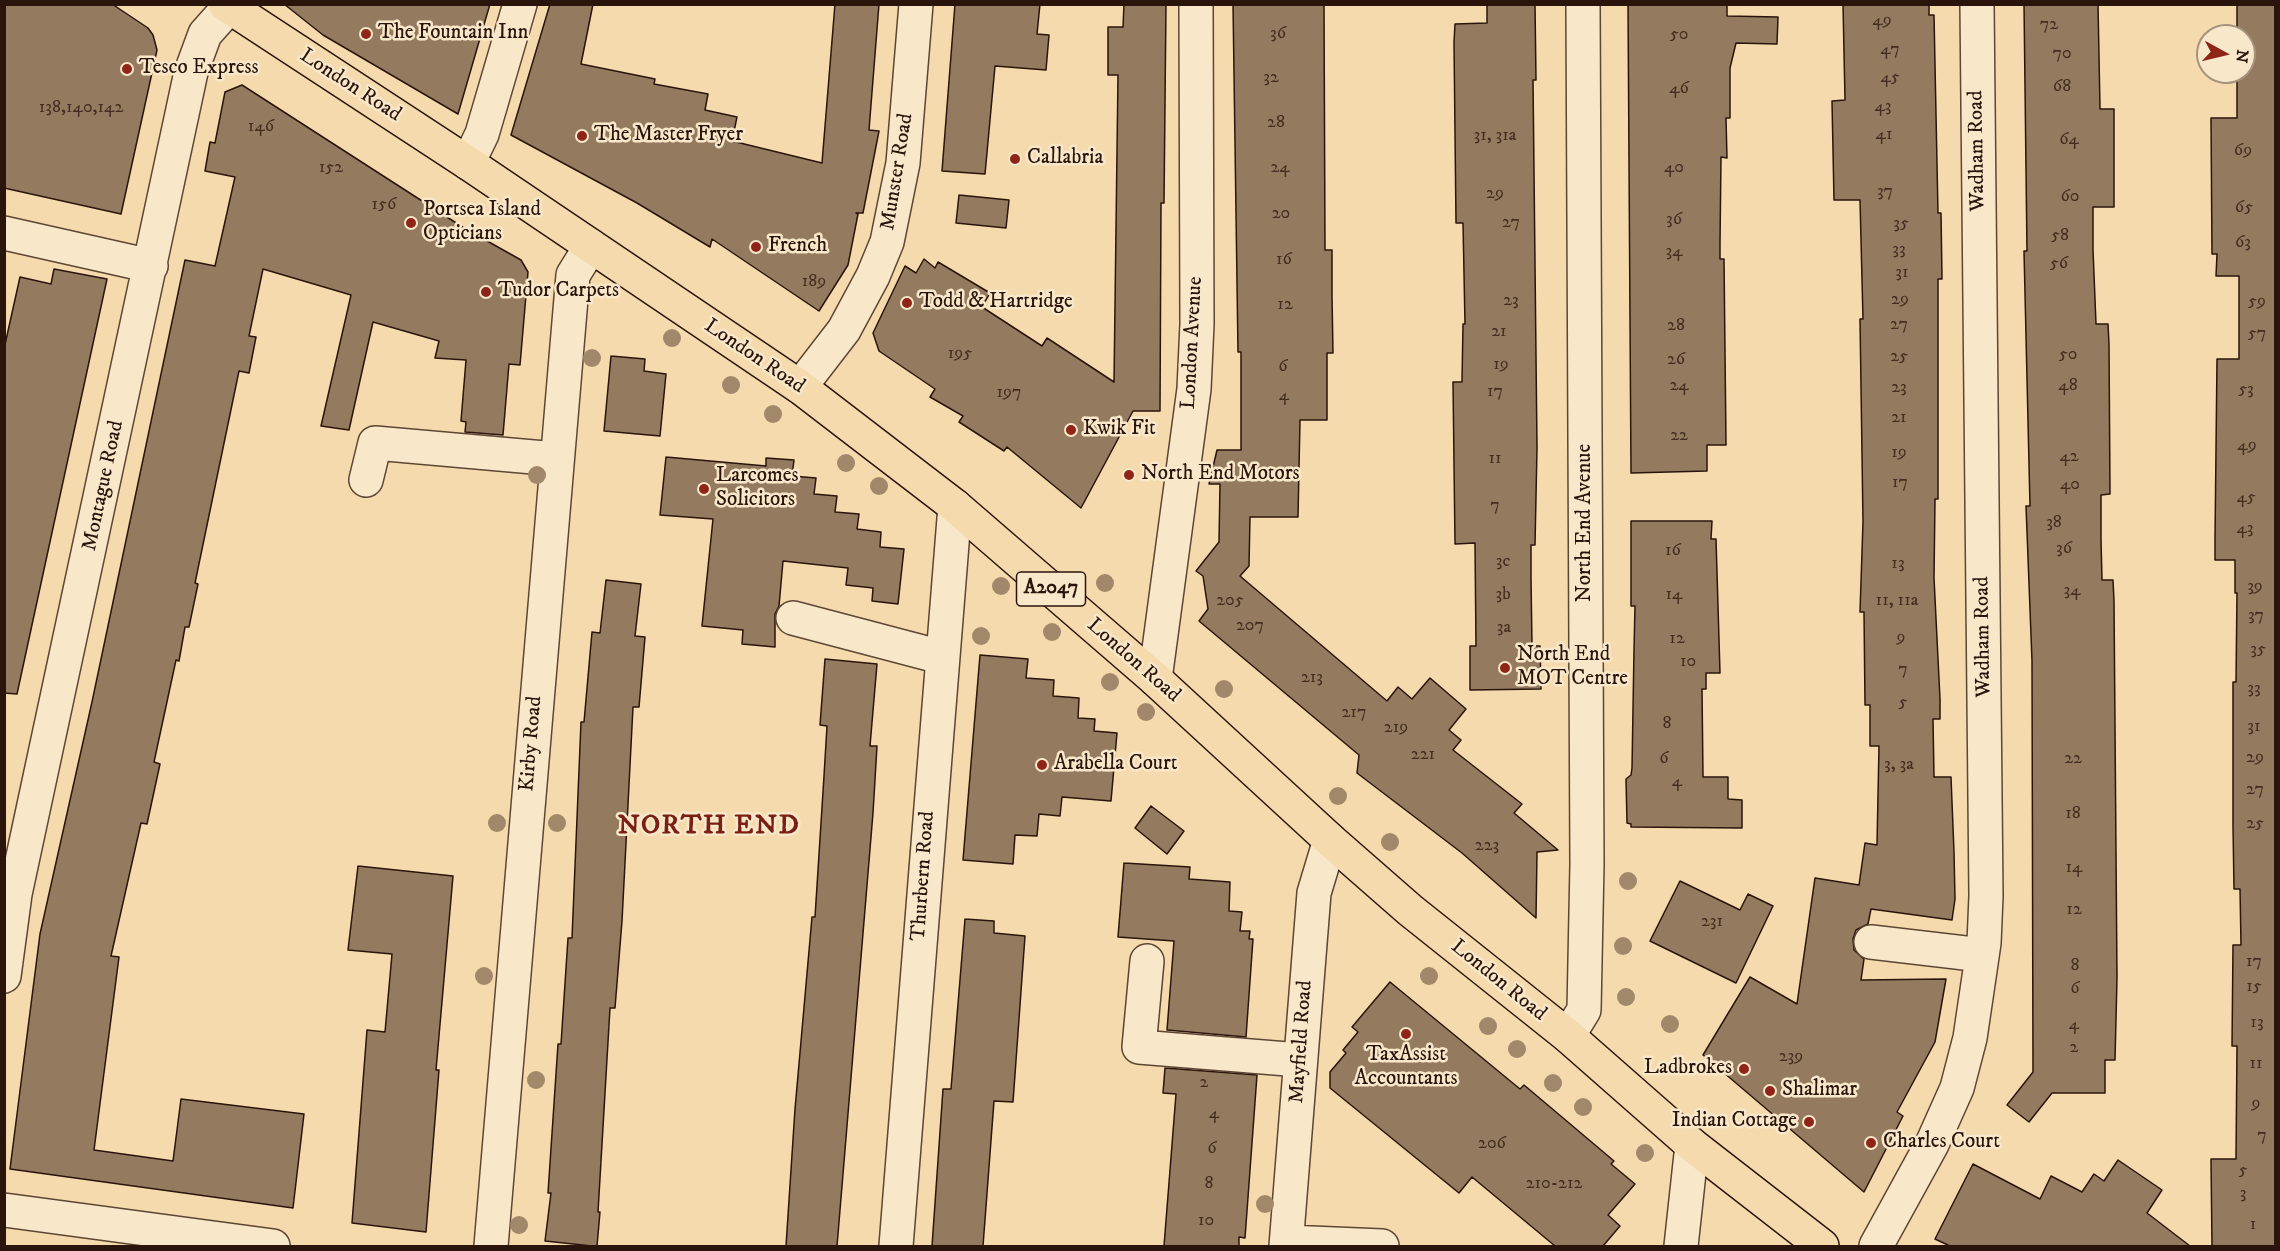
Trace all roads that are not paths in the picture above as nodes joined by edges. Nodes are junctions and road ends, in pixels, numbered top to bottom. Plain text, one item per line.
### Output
1 (520, 4) edge
2 (916, 4) edge
3 (1196, 4) edge
4 (1583, 4) edge
5 (1977, 4) edge
6 (227, 6) edge
7 (468, 163) junction
8 (4, 233) edge
9 (591, 246) junction
10 (151, 266) junction
11 (800, 387) junction
12 (556, 459) junction
13 (366, 480) dead end
14 (955, 506) junction
15 (794, 618) dead end
16 (940, 657) junction
17 (1155, 679) junction
18 (1330, 840) junction
19 (1871, 942) dead end
20 (1982, 955) junction
21 (1147, 961) dead end
22 (4, 976) edge
23 (1568, 1036) junction
24 (1300, 1060) junction
25 (1692, 1145) junction
26 (4, 1210) edge
27 (1286, 1244) edge
28 (273, 1246) edge
29 (491, 1246) edge
30 (896, 1246) edge
31 (1382, 1246) edge
32 (1681, 1246) edge
33 (1822, 1246) edge
34 (1876, 1246) edge

1 - 7 street
2 - 11 street, Munster Road
3 - 17 street, London Avenue
4 - 23 street, North End Avenue
5 - 20 street, Wadham Road
6 - 7 main road, London Road / A2047
6 - 10 street, Montague Road
7 - 9 main road, London Road / A2047
8 - 10 street
9 - 11 main road, London Road / A2047
9 - 12 street, Kirby Road
10 - 22 street, Montague Road
11 - 14 main road, London Road / A2047
12 - 13 street
12 - 29 street, Kirby Road
14 - 16 street, Thurbern Road
14 - 17 main road, London Road / A2047
15 - 16 street
16 - 30 street, Thurbern Road
17 - 18 main road, London Road / A2047
18 - 23 main road, London Road / A2047
18 - 24 street, Mayfield Road
19 - 20 street
20 - 34 street, Wadham Road
21 - 24 street
23 - 25 main road, London Road / A2047
24 - 27 street, Mayfield Road
25 - 32 street
25 - 33 main road, London Road / A2047
26 - 28 street
27 - 31 street

